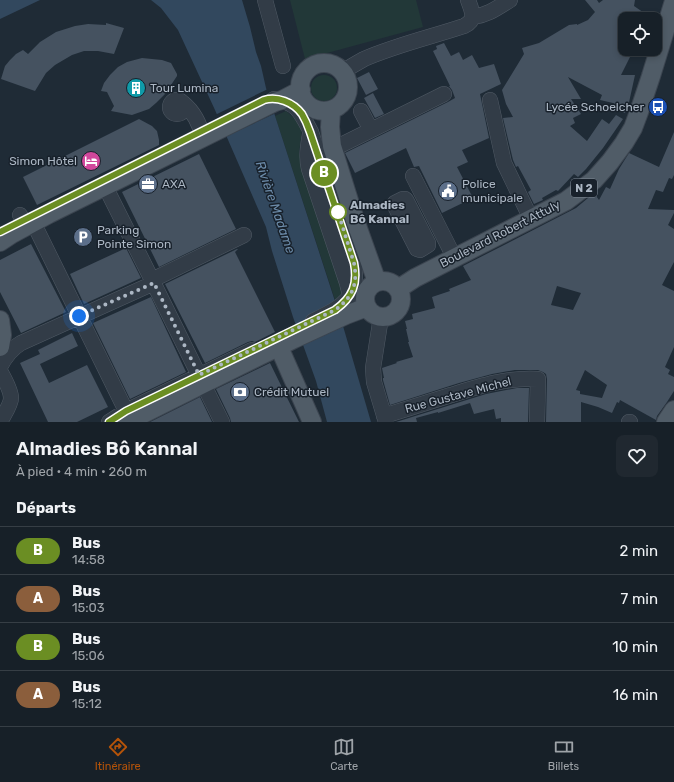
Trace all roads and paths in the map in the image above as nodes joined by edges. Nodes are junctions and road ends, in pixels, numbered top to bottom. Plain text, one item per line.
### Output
1 (265, 0) edge
2 (468, 0) edge
3 (510, 0) edge
4 (674, 0) edge
5 (473, 17) junction
6 (283, 66) dead end
7 (342, 72) junction
8 (301, 90) junction
9 (444, 94) dead end
10 (277, 100) junction
11 (490, 100) dead end
12 (181, 109) dead end
13 (331, 110) junction
14 (361, 111) dead end
15 (371, 130) junction
16 (202, 132) junction
17 (333, 149) junction
18 (413, 176) dead end
19 (105, 186) junction
20 (25, 219) junction
21 (531, 219) junction
22 (436, 221) junction
23 (420, 229) dead end
24 (0, 232) edge
25 (244, 235) dead end
26 (0, 242) edge
27 (454, 257) junction
28 (153, 282) junction
29 (376, 282) junction
30 (398, 289) junction
31 (346, 305) junction
32 (366, 307) junction
33 (79, 316) junction
34 (381, 317) junction
35 (0, 320) edge
36 (288, 339) junction
37 (0, 347) edge
38 (0, 367) edge
39 (0, 371) edge
40 (201, 379) junction
41 (674, 410) edge
42 (129, 419) edge
43 (385, 419) edge
44 (0, 422) edge
45 (109, 422) edge
46 (222, 422) edge
47 (312, 422) edge
48 (537, 422) edge
49 (666, 422) edge

1 - 6 street
2 - 5 street
3 - 5 street
4 - 21 main road, Boulevard Robert Attuly / N 2
5 - 7 street
7 - 8 main road
7 - 13 main road
8 - 10 main road
8 - 13 main road
9 - 15 street
10 - 16 main road
10 - 31 street
11 - 21 street
12 - 16 street
13 - 17 main road
14 - 15 street
15 - 17 street
16 - 19 main road
16 - 20 street
17 - 29 main road
18 - 22 street
19 - 20 main road
19 - 28 street
20 - 24 street
20 - 26 main road
20 - 33 street
21 - 27 main road, Boulevard Robert Attuly / N 2
22 - 23 street
22 - 27 street
25 - 28 street
27 - 30 main road, Boulevard Robert Attuly / N 2
28 - 33 street
28 - 40 street
29 - 30 main road
29 - 32 main road
30 - 34 main road
31 - 32 main road
31 - 36 main road
32 - 34 main road
33 - 38 street
33 - 42 street
34 - 43 street
35 - 37 main road
36 - 40 main road
36 - 47 main road
39 - 44 street
40 - 42 main road
40 - 46 street
41 - 49 main road
42 - 45 street
43 - 48 street, Rue Gustave Michel

